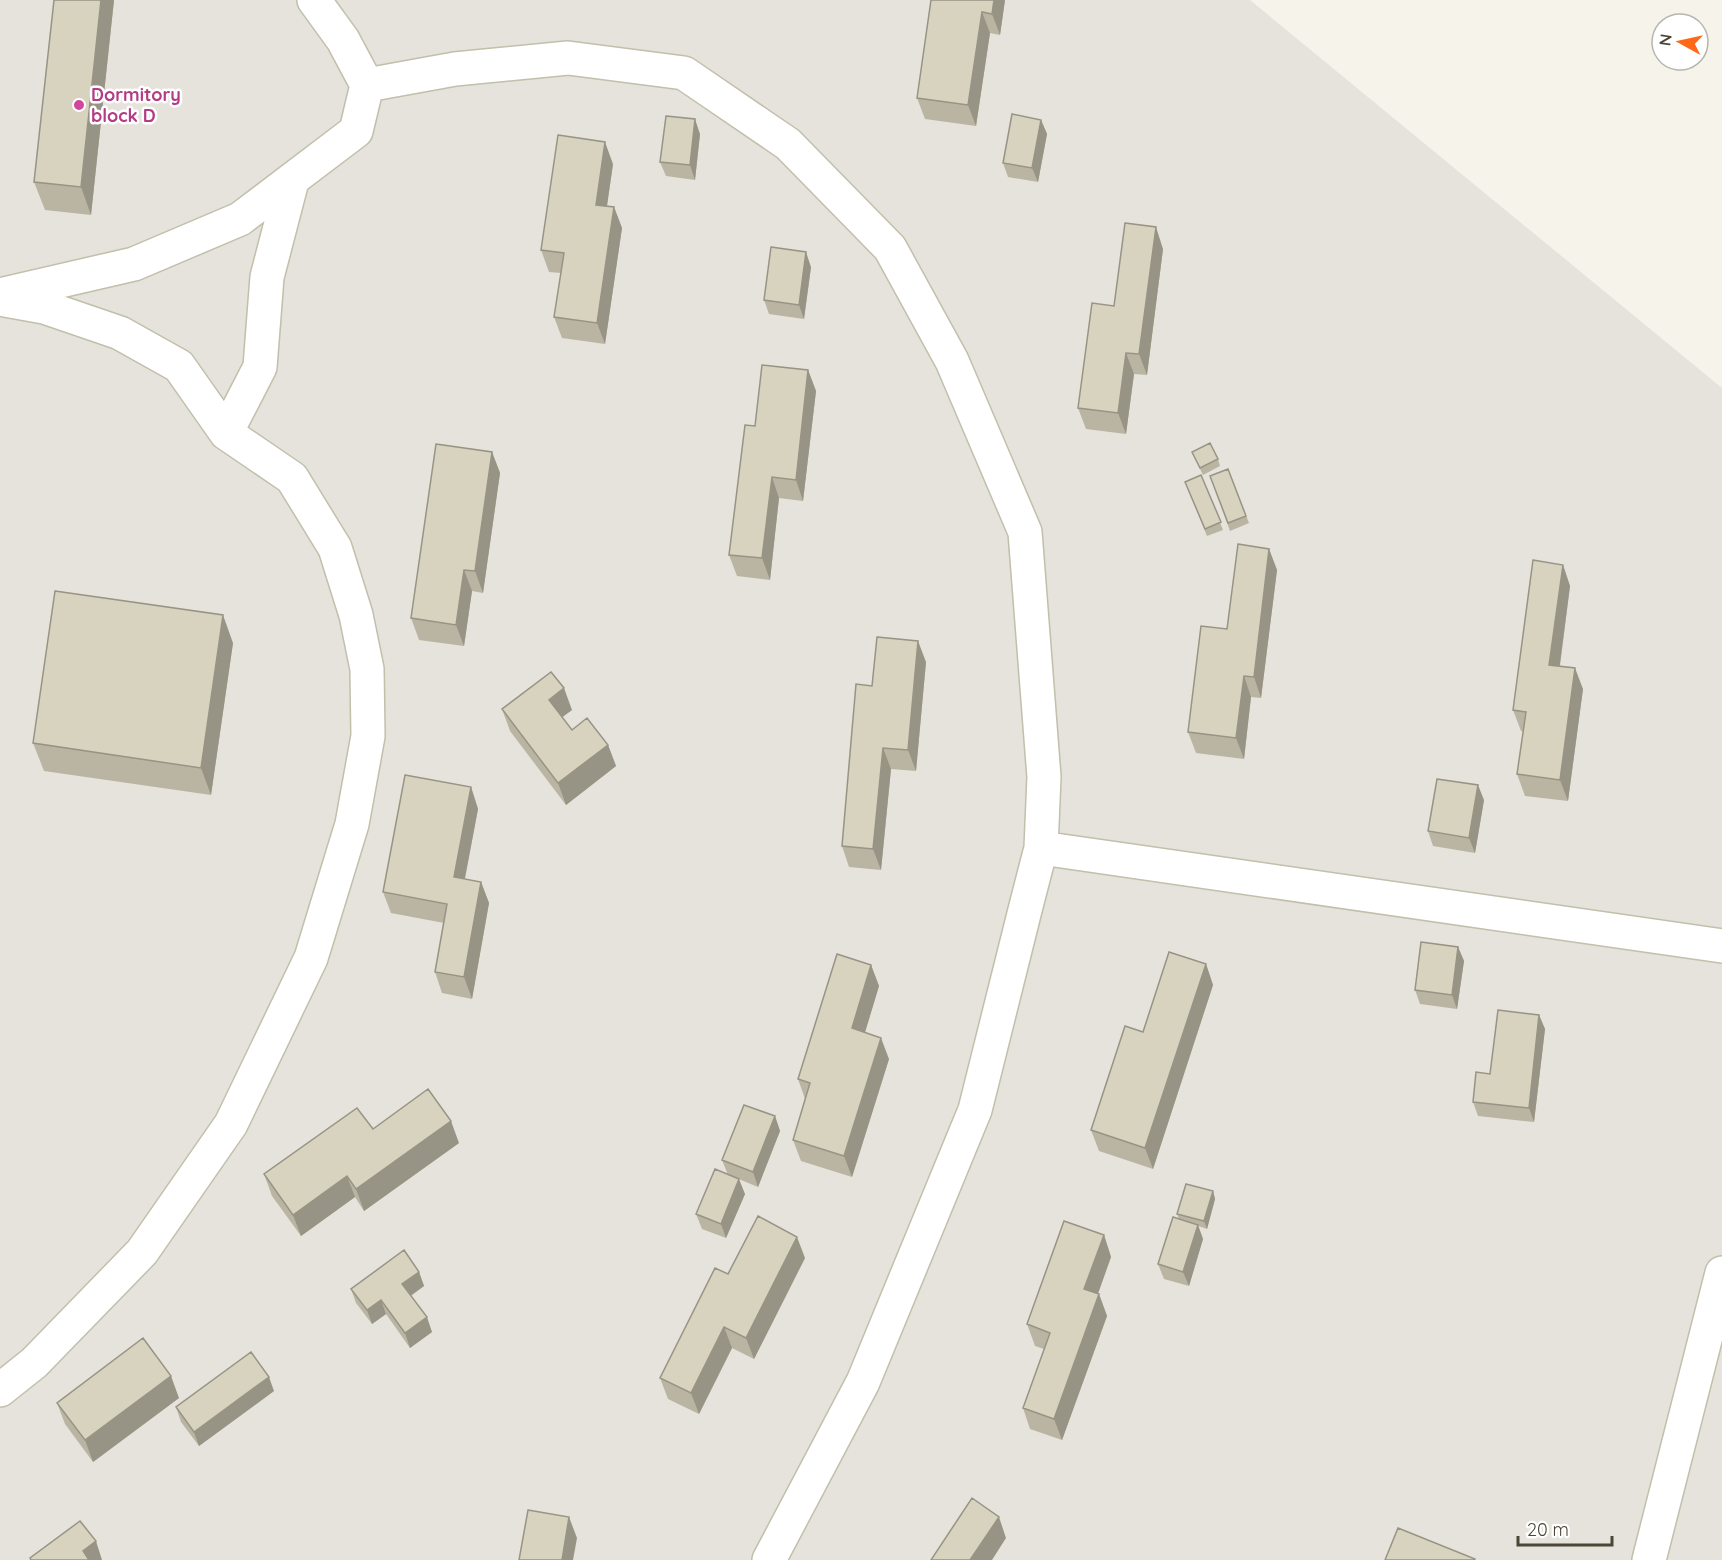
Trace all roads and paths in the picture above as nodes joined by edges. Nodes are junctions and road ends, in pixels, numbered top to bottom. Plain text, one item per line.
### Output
1 (314, 0) edge
2 (367, 85) junction
3 (292, 181) junction
4 (0, 297) edge
5 (226, 433) junction
6 (1041, 848) junction
7 (1722, 946) edge
8 (1722, 1273) edge
9 (0, 1390) edge
10 (769, 1560) edge
11 (1648, 1560) edge

1 - 2 street
2 - 3 street
2 - 6 street
3 - 4 street
3 - 5 street
4 - 5 street
5 - 9 street
6 - 7 street
6 - 10 street
8 - 11 street

